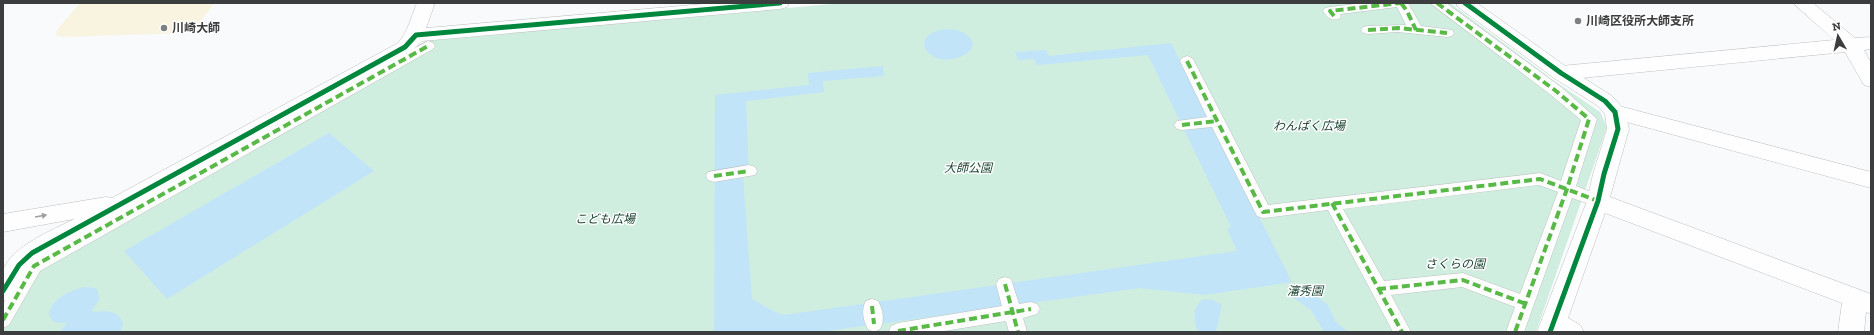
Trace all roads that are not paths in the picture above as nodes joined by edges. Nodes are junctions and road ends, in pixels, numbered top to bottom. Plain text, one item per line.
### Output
1 (426, 3) edge
2 (780, 3) edge
3 (1400, 3) edge
4 (1437, 3) edge
5 (1465, 3) edge
6 (1802, 3) edge
7 (675, 7) edge
8 (1334, 16) dead end
9 (1368, 30) dead end
10 (1416, 30) junction
11 (1447, 33) dead end
12 (422, 41) junction
13 (1871, 43) edge
14 (1851, 45) junction
15 (1187, 61) dead end
16 (1561, 73) junction
17 (1871, 80) edge
18 (1615, 112) junction
19 (1217, 121) junction
20 (1182, 125) dead end
21 (748, 171) dead end
22 (714, 176) dead end
23 (1871, 180) edge
24 (1567, 189) junction
25 (1598, 201) junction
26 (123, 202) junction
27 (1332, 203) junction
28 (3, 223) edge
29 (1005, 284) dead end
30 (1378, 289) junction
31 (3, 291) edge
32 (1863, 301) edge
33 (1526, 304) junction
34 (872, 306) dead end
35 (1032, 309) dead end
36 (1012, 312) junction
37 (3, 320) edge
38 (874, 324) dead end
39 (1558, 329) edge
40 (898, 331) dead end
41 (1018, 332) edge
42 (1402, 332) edge
43 (1516, 332) edge
44 (1851, 332) edge

1 - 12 street
2 - 7 street
3 - 8 street
3 - 10 street
4 - 24 street
5 - 16 street
6 - 14 street
7 - 12 street
9 - 10 street
10 - 11 street
12 - 26 street
12 - 37 street
13 - 14 street
14 - 16 street
14 - 17 street
15 - 19 street
16 - 18 street
18 - 23 street
18 - 25 street
19 - 20 street
19 - 27 street
21 - 22 street
24 - 25 street
24 - 27 street
24 - 33 street
25 - 32 street
25 - 39 street
28 -> 26 street
26 - 31 street
27 - 30 street
29 - 36 street
30 - 33 street
30 - 42 street
32 - 44 street
33 - 43 street
34 - 38 street
35 - 36 street
36 - 40 street
36 - 41 street

